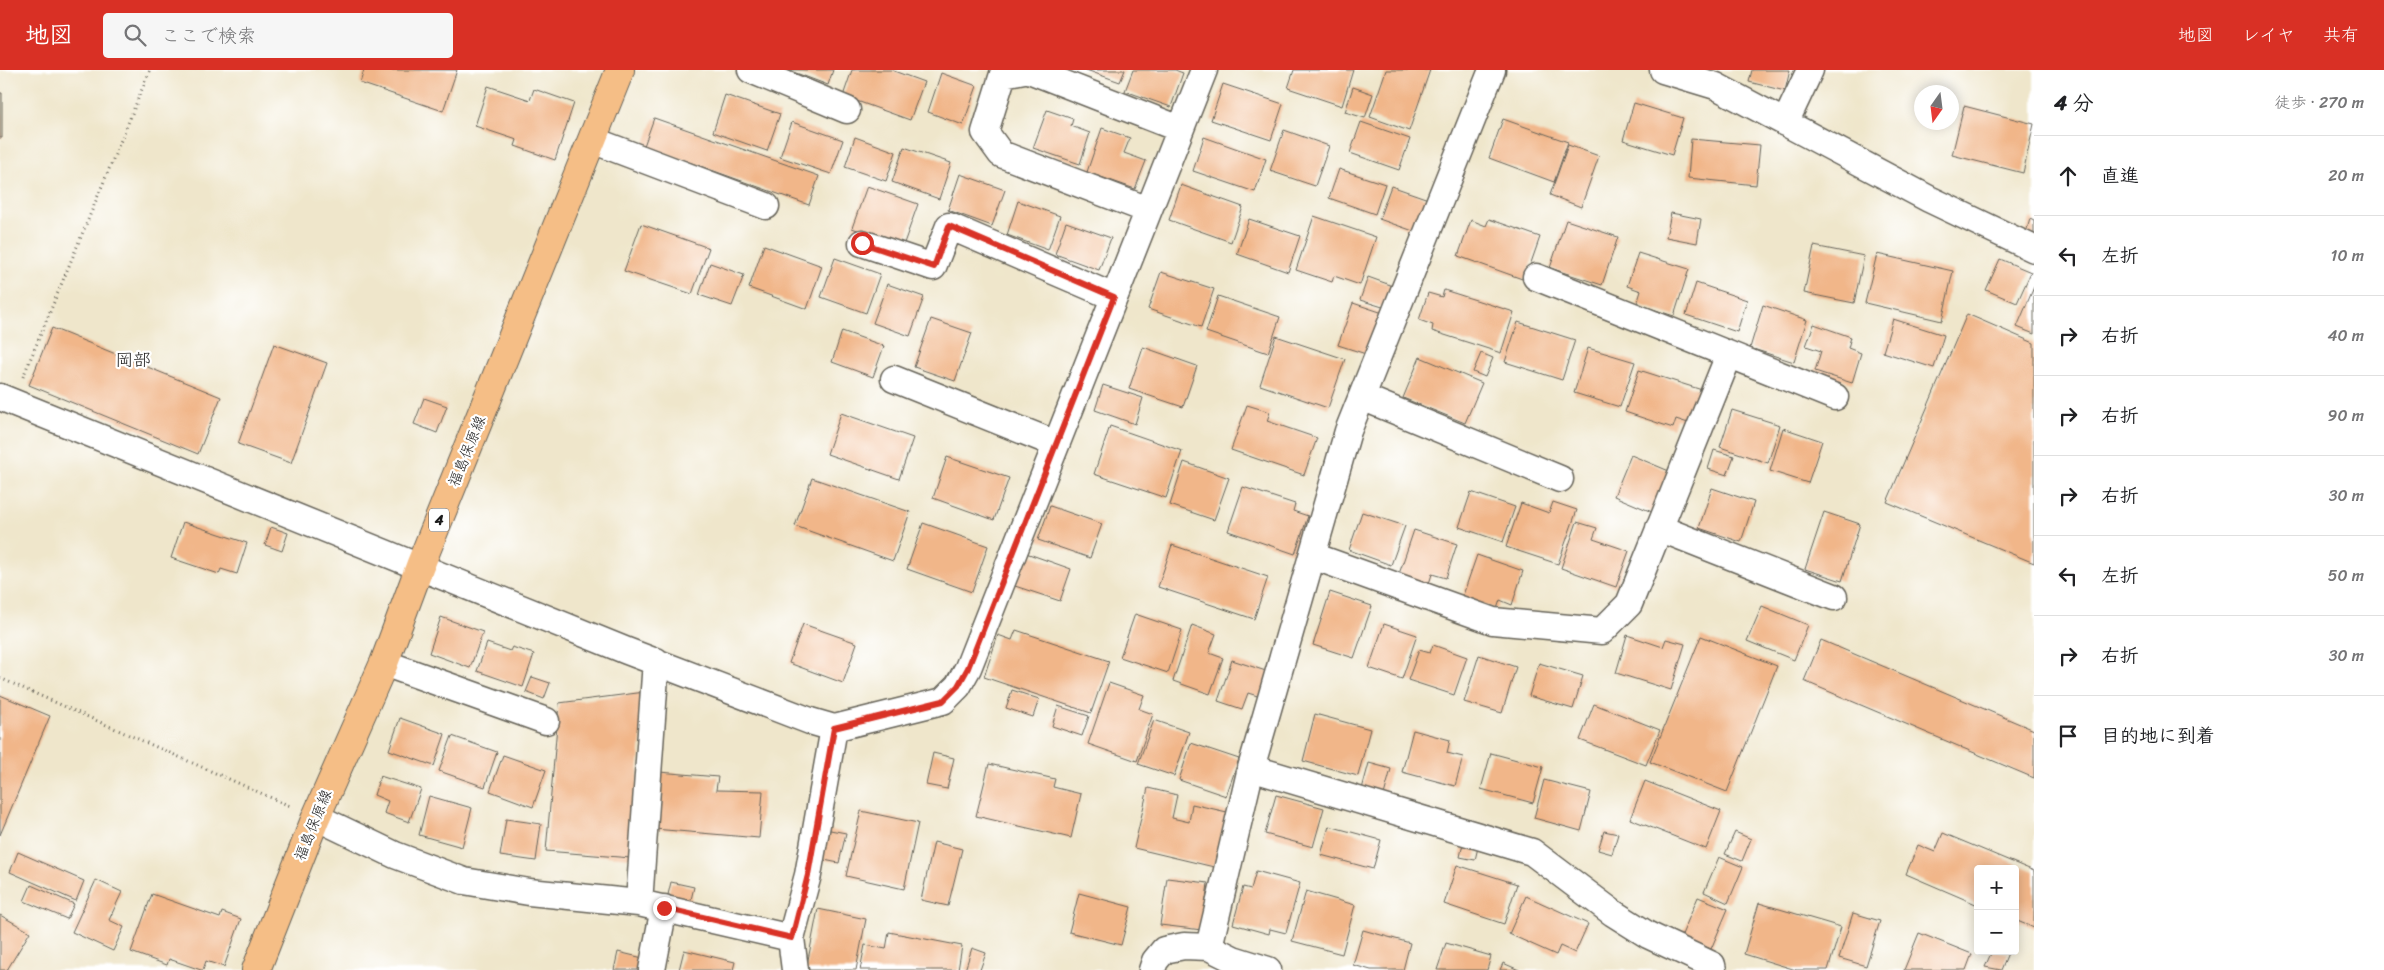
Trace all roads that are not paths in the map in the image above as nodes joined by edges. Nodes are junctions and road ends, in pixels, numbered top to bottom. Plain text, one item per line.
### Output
1 (620, 70) edge
2 (751, 70) edge
3 (1024, 70) edge
4 (1029, 70) edge
5 (1204, 70) edge
6 (1492, 70) edge
7 (1663, 70) edge
8 (1810, 70) edge
9 (847, 110) dead end
10 (1785, 123) junction
11 (1180, 129) junction
12 (592, 140) junction
13 (766, 206) dead end
14 (1148, 210) junction
15 (862, 243) dead end
16 (2034, 249) edge
17 (1536, 277) dead end
18 (1114, 297) junction
19 (1729, 355) junction
20 (894, 378) dead end
21 (1362, 397) junction
22 (1834, 397) dead end
23 (6, 399) edge
24 (1056, 444) junction
25 (1560, 479) dead end
26 (1659, 528) junction
27 (1313, 556) junction
28 (420, 566) junction
29 (1834, 597) dead end
30 (656, 661) junction
31 (384, 663) junction
32 (546, 721) dead end
33 (834, 728) junction
34 (1251, 768) junction
35 (316, 817) junction
36 (639, 903) junction
37 (664, 908) junction
38 (792, 938) junction
39 (1209, 947) junction
40 (256, 970) edge
41 (652, 970) edge
42 (795, 970) edge
43 (1152, 970) edge
44 (1268, 970) edge
45 (1714, 970) edge

1 - 12 main road, 福島保原線 / 4
2 - 9 street
3 - 14 street
4 - 11 street
5 - 11 street
6 - 21 street
7 - 10 street
8 - 10 street
10 - 16 street
11 - 14 street
12 - 13 street
12 - 28 main road, 福島保原線 / 4
14 - 18 street
15 - 18 street
17 - 19 street
18 - 24 street
19 - 22 street
19 - 26 street
20 - 24 street
21 - 25 street
21 - 27 street
23 - 28 street
24 - 33 street
26 - 27 street
26 - 29 street
27 - 34 street
28 - 30 street
28 - 31 main road, 福島保原線 / 4
30 - 33 street
30 - 36 street
31 - 32 street
31 - 35 main road, 福島保原線 / 4
33 - 38 street
34 - 39 street
34 - 45 street
35 - 36 street
35 - 40 main road, 福島保原線 / 4
36 - 37 street
37 - 38 street
37 - 41 street
38 - 42 street
39 - 43 street
39 - 44 street

